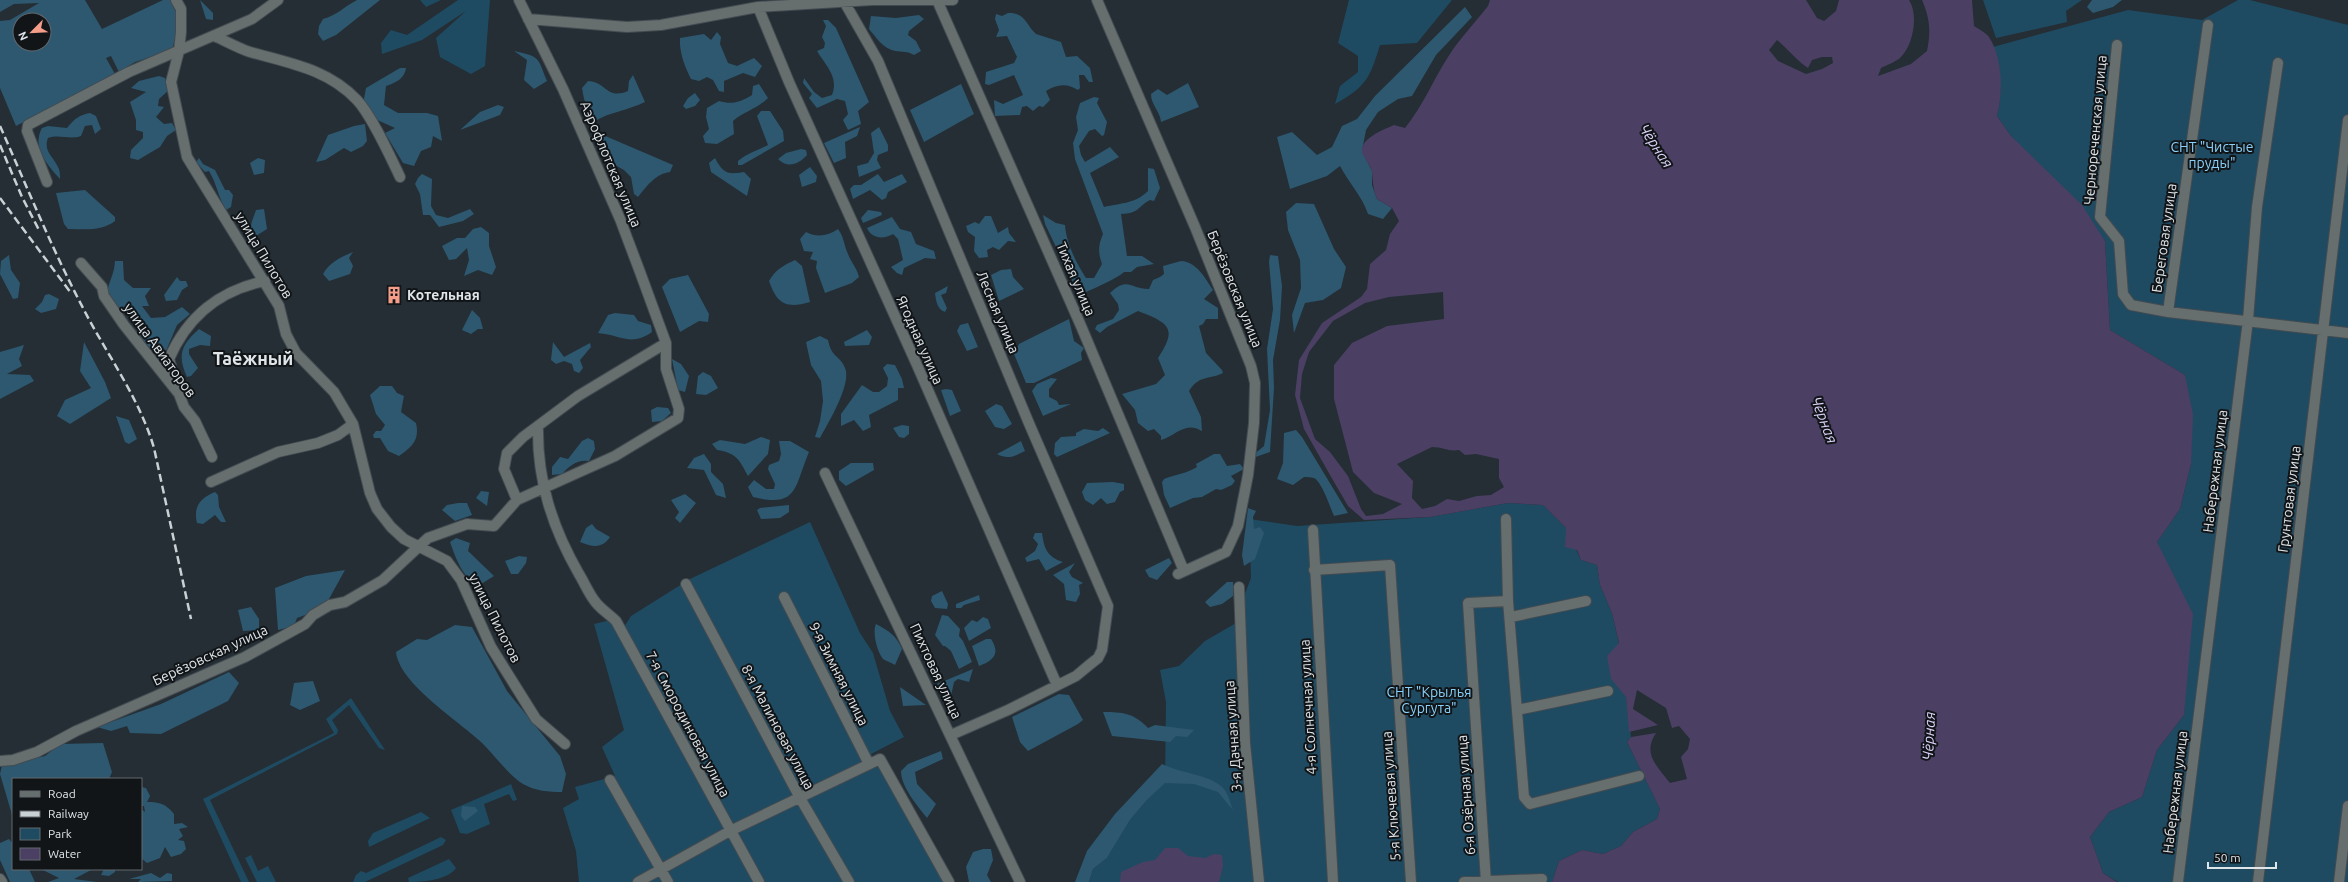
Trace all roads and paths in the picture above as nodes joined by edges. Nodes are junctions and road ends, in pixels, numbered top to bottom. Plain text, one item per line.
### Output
1 (176, 0) edge
2 (278, 0) edge
3 (519, 0) edge
4 (938, 0) edge
5 (953, 0) edge
6 (1097, 0) edge
7 (845, 3) junction
8 (758, 7) junction
9 (528, 19) junction
10 (2208, 25) dead end
11 (214, 36) junction
12 (2116, 46) dead end
13 (179, 51) junction
14 (2278, 63) dead end
15 (2348, 120) edge
16 (400, 177) dead end
17 (47, 182) dead end
18 (81, 263) dead end
19 (265, 281) junction
20 (2168, 312) junction
21 (2248, 320) junction
22 (2323, 329) junction
23 (2348, 333) edge
24 (666, 343) junction
25 (178, 394) junction
26 (353, 424) junction
27 (538, 426) junction
28 (212, 456) dead end
29 (825, 473) dead end
30 (210, 482) dead end
31 (543, 490) junction
32 (517, 500) junction
33 (1506, 519) dead end
34 (1313, 530) dead end
35 (417, 547) junction
36 (1314, 570) junction
37 (1181, 573) joint
38 (686, 584) dead end
39 (1239, 587) dead end
40 (784, 597) dead end
41 (1508, 601) junction
42 (1586, 602) dead end
43 (1511, 617) junction
44 (1057, 685) junction
45 (1608, 691) dead end
46 (1518, 710) junction
47 (951, 735) junction
48 (565, 744) dead end
49 (0, 761) edge
50 (869, 764) junction
51 (1639, 776) dead end
52 (610, 780) dead end
53 (800, 798) junction
54 (2348, 806) edge
55 (730, 831) junction
56 (660, 869) junction
57 (0, 879) edge
58 (1542, 879) dead end
59 (2, 882) edge
60 (638, 882) edge
61 (668, 882) edge
62 (759, 882) edge
63 (849, 882) edge
64 (949, 882) edge
65 (1020, 882) edge
66 (1259, 882) edge
67 (1333, 882) edge
68 (1411, 882) edge
69 (1464, 882) edge
70 (1486, 882) edge
71 (2178, 882) edge
72 (2258, 882) edge
73 (2339, 882) edge

1 - 13 street, улица Пилотов
2 - 11 street
3 - 9 street, Аэрофлотская улица
4 - 5 street
4 - 7 street
4 - 37 street, Тихая улица
6 - 37 street, Берёзовская улица
7 - 8 street
7 - 44 street, Лесная улица
8 - 9 street
8 - 44 street, Ягодная улица
9 - 24 street, Аэрофлотская улица
10 - 20 street, Береговая улица
11 - 13 street
11 - 16 street
12 - 20 street, Чернореченская улица
13 - 17 street
13 - 19 street, улица Пилотов
14 - 21 street, Набережная улица
15 - 22 street, Грунтовая улица
18 - 25 street, улица Авиаторов
19 - 25 street
19 - 26 street, улица Пилотов
20 - 21 street
21 - 22 street
21 - 71 street, Набережная улица
22 - 23 street
22 - 72 street, Грунтовая улица
24 - 27 street
24 - 31 street
25 - 28 street, улица Авиаторов
26 - 30 street
26 - 35 street, улица Пилотов
27 - 31 street, 7-я Смородиновая улица
27 - 32 street
29 - 47 street, Пихтовая улица
31 - 32 street
31 - 55 street, 7-я Смородиновая улица
32 - 35 street, Берёзовская улица
33 - 41 street
34 - 36 street, 4-я Солнечная улица
35 - 48 street, улица Пилотов
35 - 49 street, Берёзовская улица
36 - 67 street, 4-я Солнечная улица
36 - 68 street, 5-я Ключевая улица
38 - 53 street, 8-я Малиновая улица
39 - 66 street, 3-я Дачная улица
40 - 50 street, 9-я Зимняя улица
41 - 43 street
41 - 70 street, 6-я Озёрная улица
42 - 43 street
43 - 46 street
44 - 47 street, Лесная улица
45 - 46 street
46 - 51 street
47 - 65 street, Пихтовая улица
50 - 53 street
50 - 64 street
52 - 56 street
53 - 55 street
53 - 63 street, 8-я Малиновая улица
54 - 73 street
55 - 56 street
55 - 62 street, 7-я Смородиновая улица
56 - 60 street
56 - 61 street
57 - 59 street
58 - 70 street
69 - 70 street

